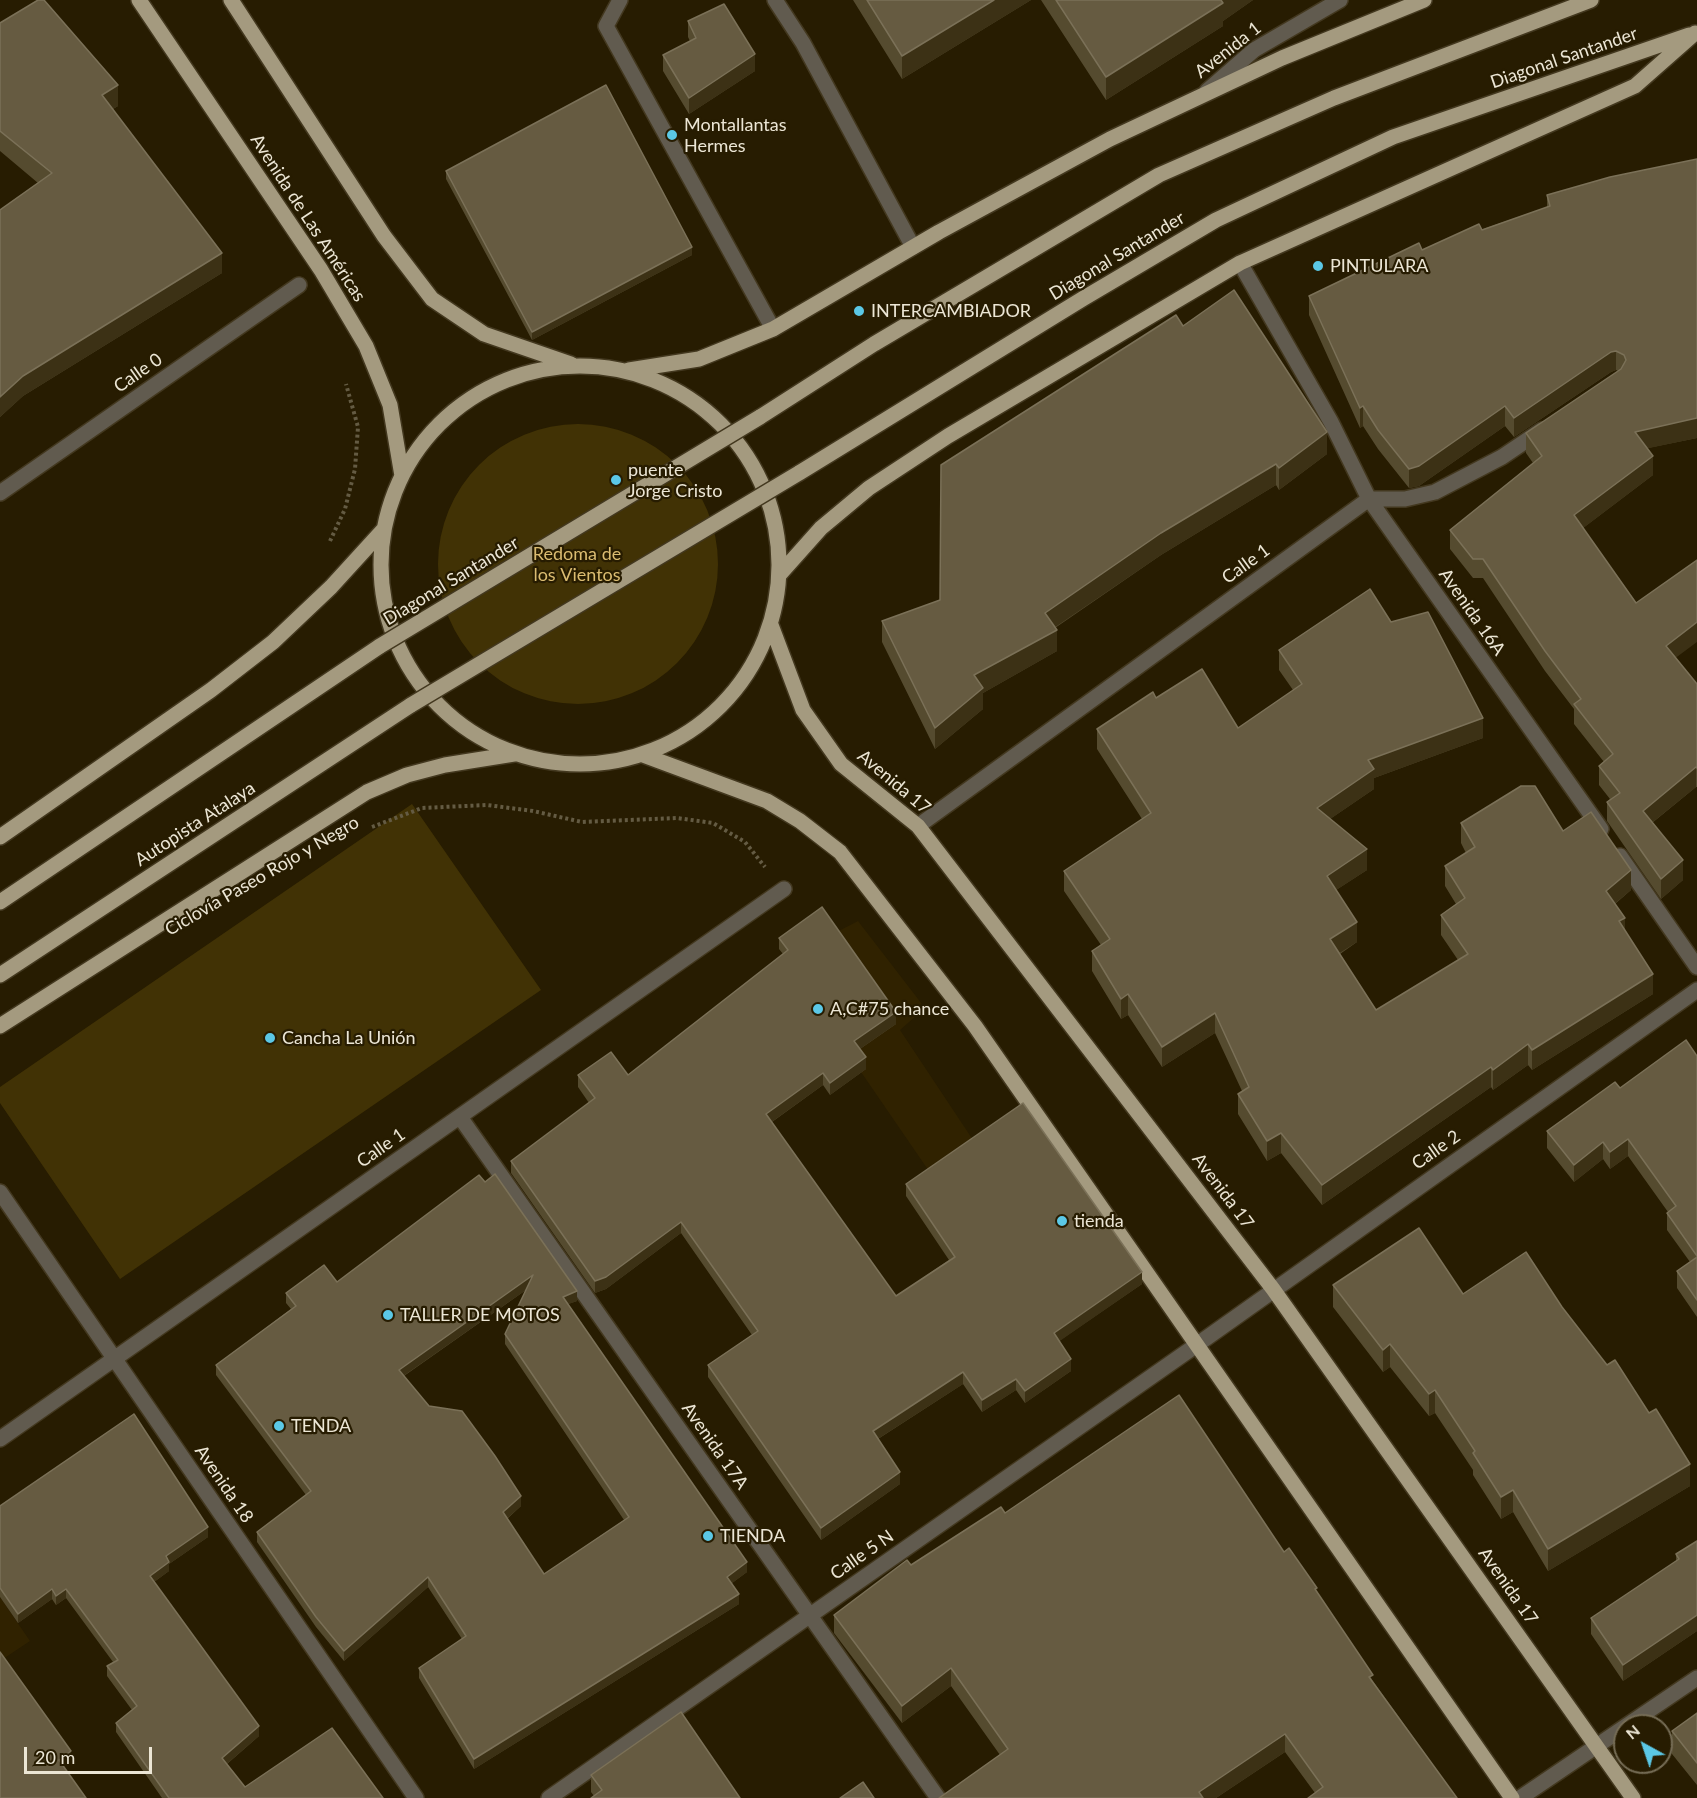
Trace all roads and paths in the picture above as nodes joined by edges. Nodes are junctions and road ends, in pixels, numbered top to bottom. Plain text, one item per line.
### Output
1 (139, 0) edge
2 (231, 0) edge
3 (620, 0) edge
4 (775, 0) edge
5 (1340, 0) edge
6 (1424, 0) edge
7 (1591, 0) edge
8 (1696, 33) edge
9 (1202, 95) junction
10 (913, 247) junction
11 (1240, 263) junction
12 (299, 285) dead end
13 (773, 329) junction
14 (574, 365) junction
15 (629, 370) junction
16 (344, 377) dead end
17 (1559, 418) edge
18 (402, 476) junction
19 (0, 493) edge
20 (1369, 499) junction
21 (383, 530) junction
22 (326, 549) dead end
23 (780, 574) junction
24 (771, 625) junction
25 (411, 705) joint
26 (513, 754) junction
27 (643, 755) junction
28 (918, 826) junction
29 (366, 830) dead end
30 (0, 837) edge
31 (784, 889) joint
32 (0, 902) edge
33 (1697, 967) edge
34 (0, 975) edge
35 (1697, 990) edge
36 (0, 1026) edge
37 (460, 1116) junction
38 (0, 1192) edge
39 (1273, 1289) junction
40 (1198, 1344) junction
41 (114, 1359) junction
42 (0, 1439) edge
43 (810, 1616) junction
44 (1697, 1678) edge
45 (1596, 1745) junction
46 (416, 1798) edge
47 (549, 1798) edge
48 (938, 1798) edge
49 (1512, 1798) edge
50 (1520, 1798) edge
51 (1633, 1798) edge

1 - 18 main road, Avenida de Las Américas
2 - 14 main road
3 - 13 street
4 - 10 street
5 - 9 street, Avenida 1
6 - 9 main road
7 - 32 main road, Diagonal Santander, bridge
8 - 11 main road
8 - 25 main road, Diagonal Santander, bridge
9 - 10 main road
10 - 13 main road
11 - 20 street, Avenida 16A
11 - 23 main road
12 - 19 street, Calle 0
13 - 15 main road
14 - 15 main road
14 - 18 main road
15 - 23 main road
16 - 22 path
17 - 20 street
18 - 21 main road
20 - 28 street, Calle 1
20 - 33 street, Avenida 16A
21 - 26 main road
21 - 30 main road
23 - 24 main road
24 - 27 main road
24 - 28 main road, Avenida 17
25 - 34 main road, Autopista Atalaya
26 - 27 main road
26 - 36 main road
27 - 40 main road
28 - 39 main road, Avenida 17
29 - 31 path, Ciclovía Paseo Rojo y Negro
31 - 37 street, Calle 1
35 - 39 street, Calle 2
37 - 41 street, Calle 1
37 - 43 street, Avenida 17A
38 - 41 street, Avenida 18
39 - 40 street, Calle 2
39 - 45 main road, Avenida 17
40 - 43 street, Calle 5 N
40 - 49 main road
41 - 42 street, Calle 1
41 - 46 street, Avenida 18
43 - 47 street, Calle 5 N
43 - 48 street, Avenida 17A
44 - 45 street
45 - 50 street
45 - 51 main road, Avenida 17

